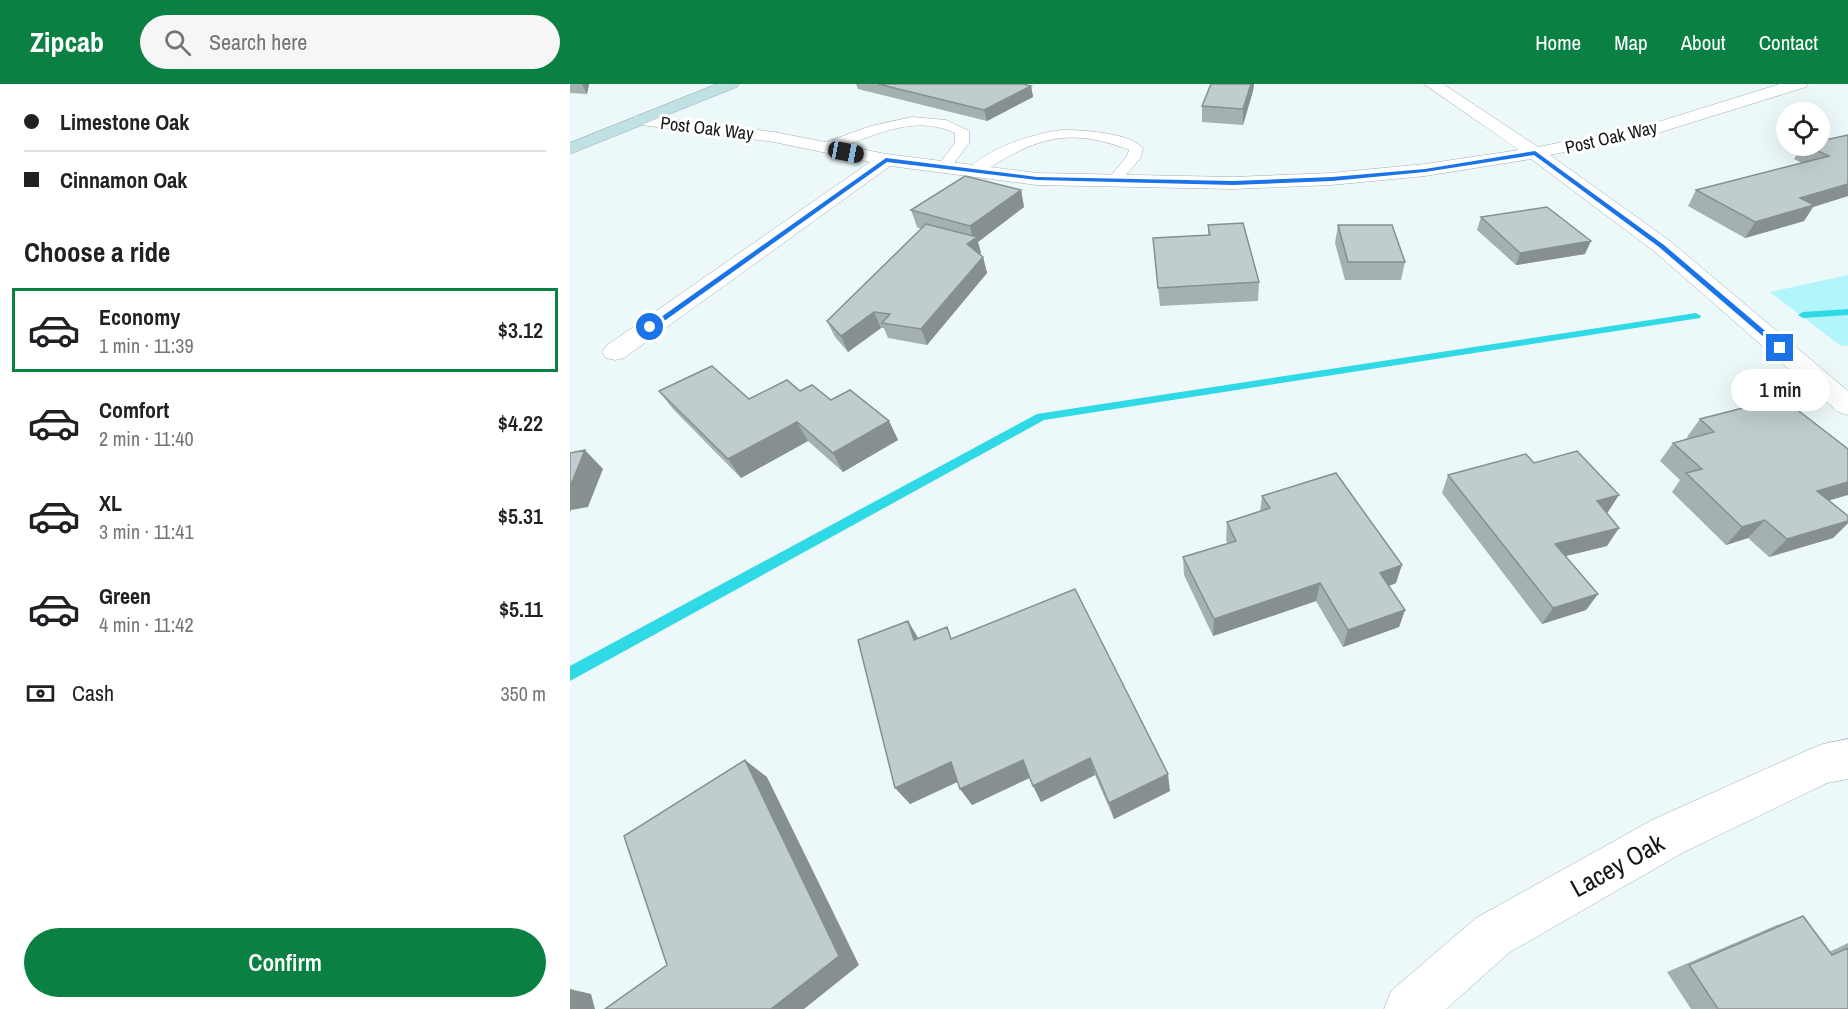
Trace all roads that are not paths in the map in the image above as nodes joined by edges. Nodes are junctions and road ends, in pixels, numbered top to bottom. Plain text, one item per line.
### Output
1 (731, 84) edge
2 (1432, 84) edge
3 (1800, 84) edge
4 (694, 99) junction
5 (641, 120) junction
6 (774, 137) junction
7 (826, 147) junction
8 (570, 149) edge
9 (1535, 153) junction
10 (886, 160) junction
11 (943, 168) junction
12 (973, 172) junction
13 (1113, 182) junction
14 (615, 352) dead end
15 (1848, 406) edge
16 (1848, 759) edge
17 (1409, 1009) edge

1 - 4 main road
2 - 9 street
3 - 9 street, Post Oak Way
4 - 5 main road
4 - 6 street, Post Oak Way
5 - 6 street, Post Oak Way
5 - 8 main road
6 - 7 street, Post Oak Way
7 - 10 street, Post Oak Way
7 - 11 lane
9 - 13 street, Post Oak Way
9 - 15 street
10 - 11 street, Post Oak Way
10 - 14 street
11 - 12 street, Post Oak Way
12 - 13 street, Post Oak Way
12 - 13 lane
16 - 17 street, Lacey Oak

